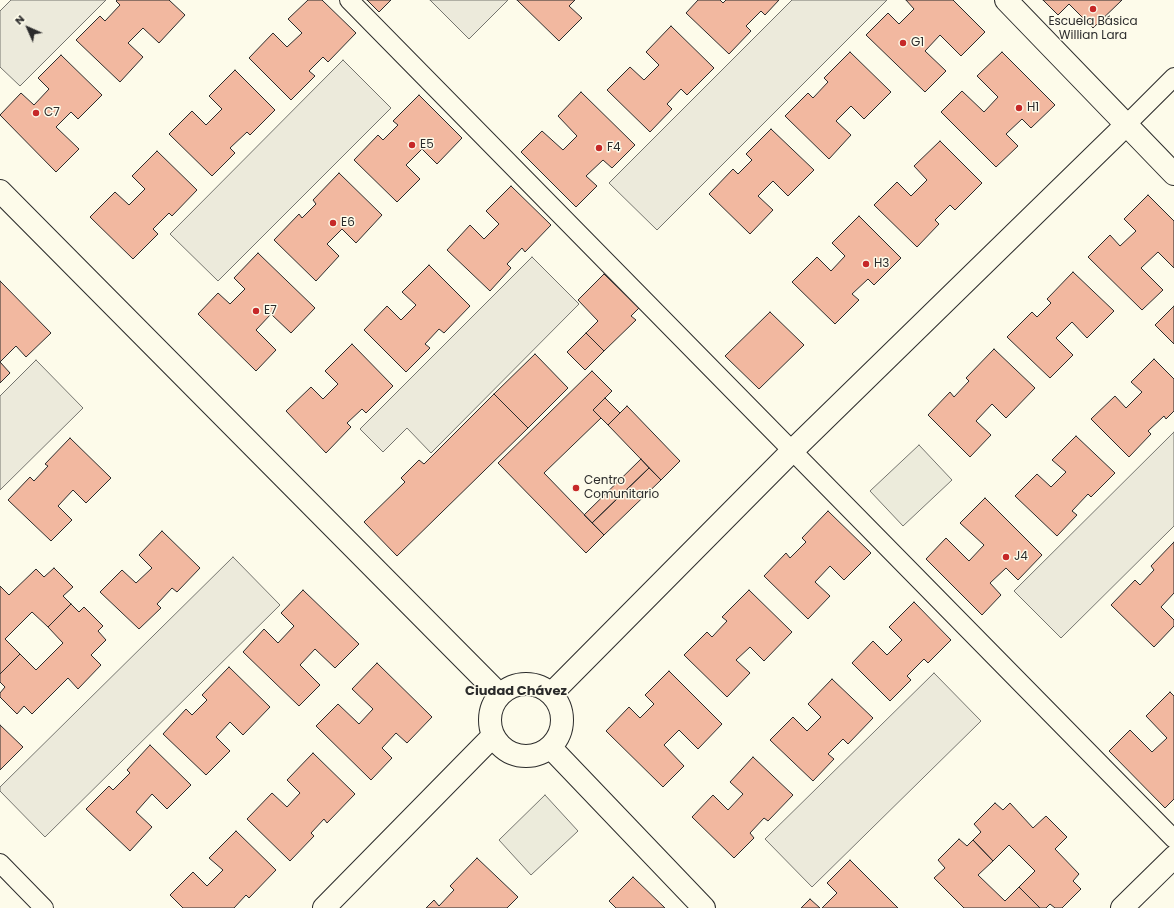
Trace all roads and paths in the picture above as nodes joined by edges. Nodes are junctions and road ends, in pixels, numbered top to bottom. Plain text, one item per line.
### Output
1 (349, 0) edge
2 (1006, 0) edge
3 (1174, 77) edge
4 (1126, 125) junction
5 (1174, 174) edge
6 (0, 192) edge
7 (793, 450) junction
8 (552, 694) junction
9 (500, 695) junction
10 (493, 736) junction
11 (550, 748) junction
12 (1174, 839) edge
13 (1174, 857) edge
14 (0, 863) edge
15 (44, 908) edge
16 (324, 908) edge
17 (704, 908) edge
18 (1122, 908) edge

1 - 7 street
2 - 4 street
3 - 4 street
4 - 5 street
4 - 7 street
6 - 9 street
7 - 8 street
7 - 12 street
8 - 9 street
8 - 11 street
9 - 10 street
10 - 11 street
10 - 16 street
11 - 17 street
13 - 18 street
14 - 15 street

